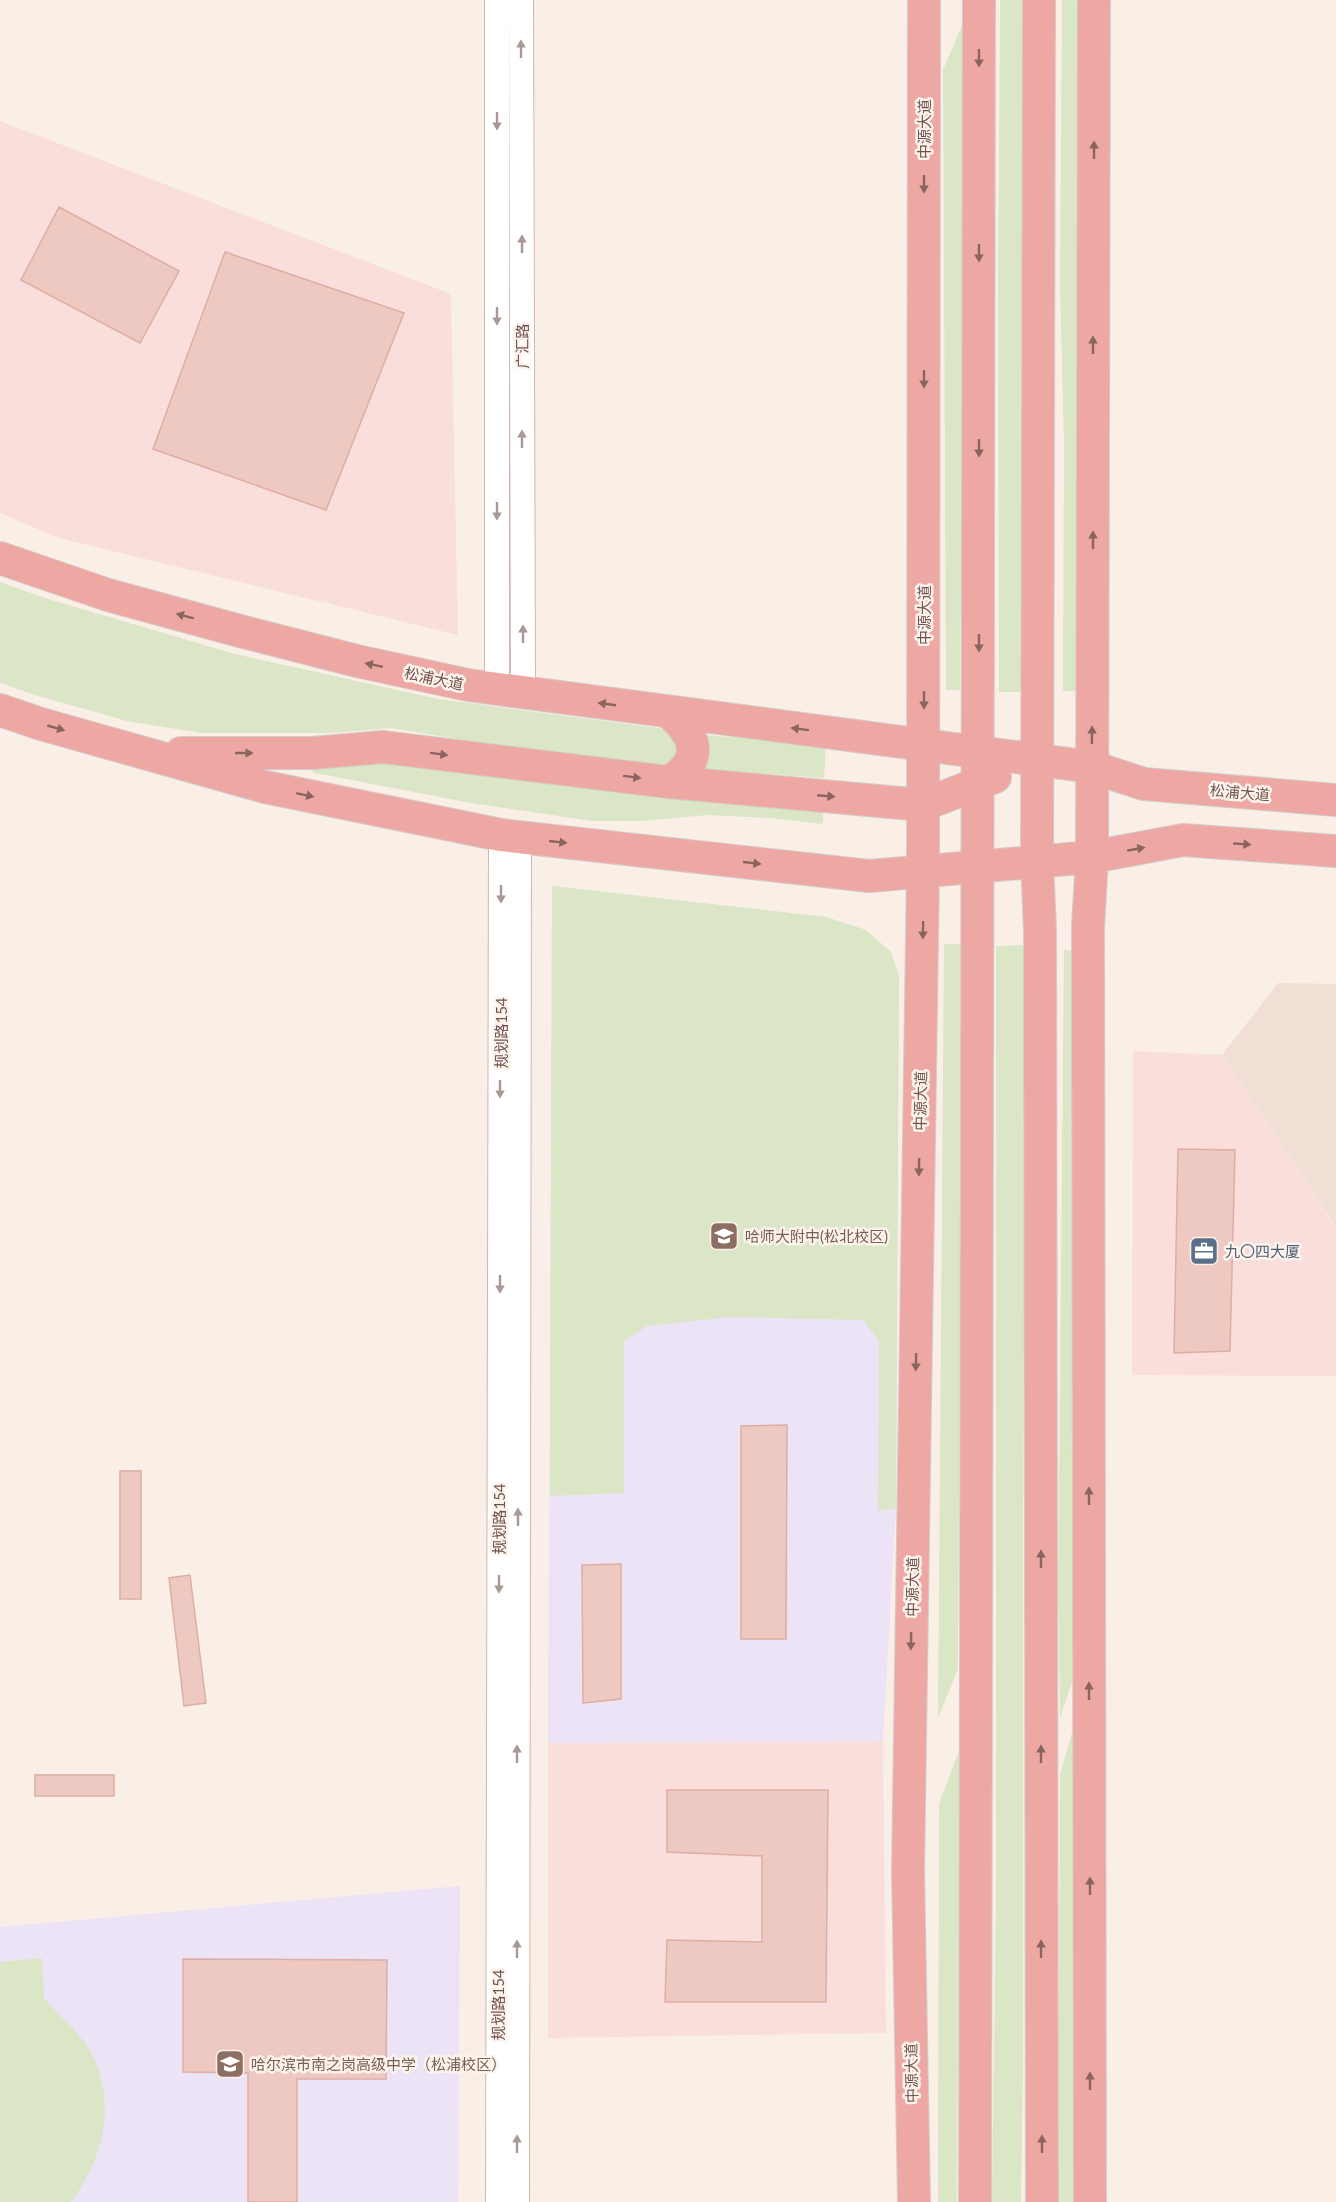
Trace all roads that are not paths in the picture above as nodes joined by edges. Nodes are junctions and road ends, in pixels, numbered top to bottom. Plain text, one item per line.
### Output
1 (497, 0) edge
2 (521, 0) edge
3 (924, 0) edge
4 (979, 0) edge
5 (1039, 0) edge
6 (1094, 0) edge
7 (0, 558) edge
8 (510, 690) junction
9 (0, 710) edge
10 (670, 713) junction
11 (923, 745) junction
12 (979, 752) junction
13 (144, 753) junction
14 (1038, 760) junction
15 (1092, 767) junction
16 (668, 782) junction
17 (978, 784) junction
18 (1336, 800) edge
19 (923, 805) junction
20 (510, 837) junction
21 (1336, 851) edge
22 (1092, 857) junction
23 (1037, 861) junction
24 (977, 866) junction
25 (923, 871) junction
26 (498, 2202) edge
27 (517, 2202) edge
28 (914, 2202) edge
29 (975, 2202) edge
30 (1042, 2202) edge
31 (1090, 2202) edge

1 -> 8 street, 广汇路
8 -> 2 street, 广汇路
3 -> 11 highway, 中源大道
4 -> 12 highway
5 - 14 highway
15 -> 6 highway
8 -> 7 highway, 松浦大道
10 -> 8 highway, 松浦大道
9 -> 13 highway
11 -> 10 highway, 松浦大道
10 - 16 highway
11 - 12 highway, 松浦大道
11 - 19 highway, 中源大道
12 - 14 highway, 松浦大道
12 - 17 highway
13 -> 16 highway
13 -> 20 highway
14 - 15 highway, 松浦大道
14 - 17 highway
14 - 23 highway
15 - 18 highway, 松浦大道
15 - 22 highway
16 -> 19 highway
17 - 19 highway
17 - 24 highway
19 - 25 highway, 中源大道
20 -> 25 highway
20 -> 26 street, 规划路154
27 -> 20 street
22 -> 21 highway
22 - 23 highway
31 -> 22 highway
23 - 24 highway
30 -> 23 highway
24 - 25 highway
24 - 29 highway
25 -> 28 highway, 中源大道

